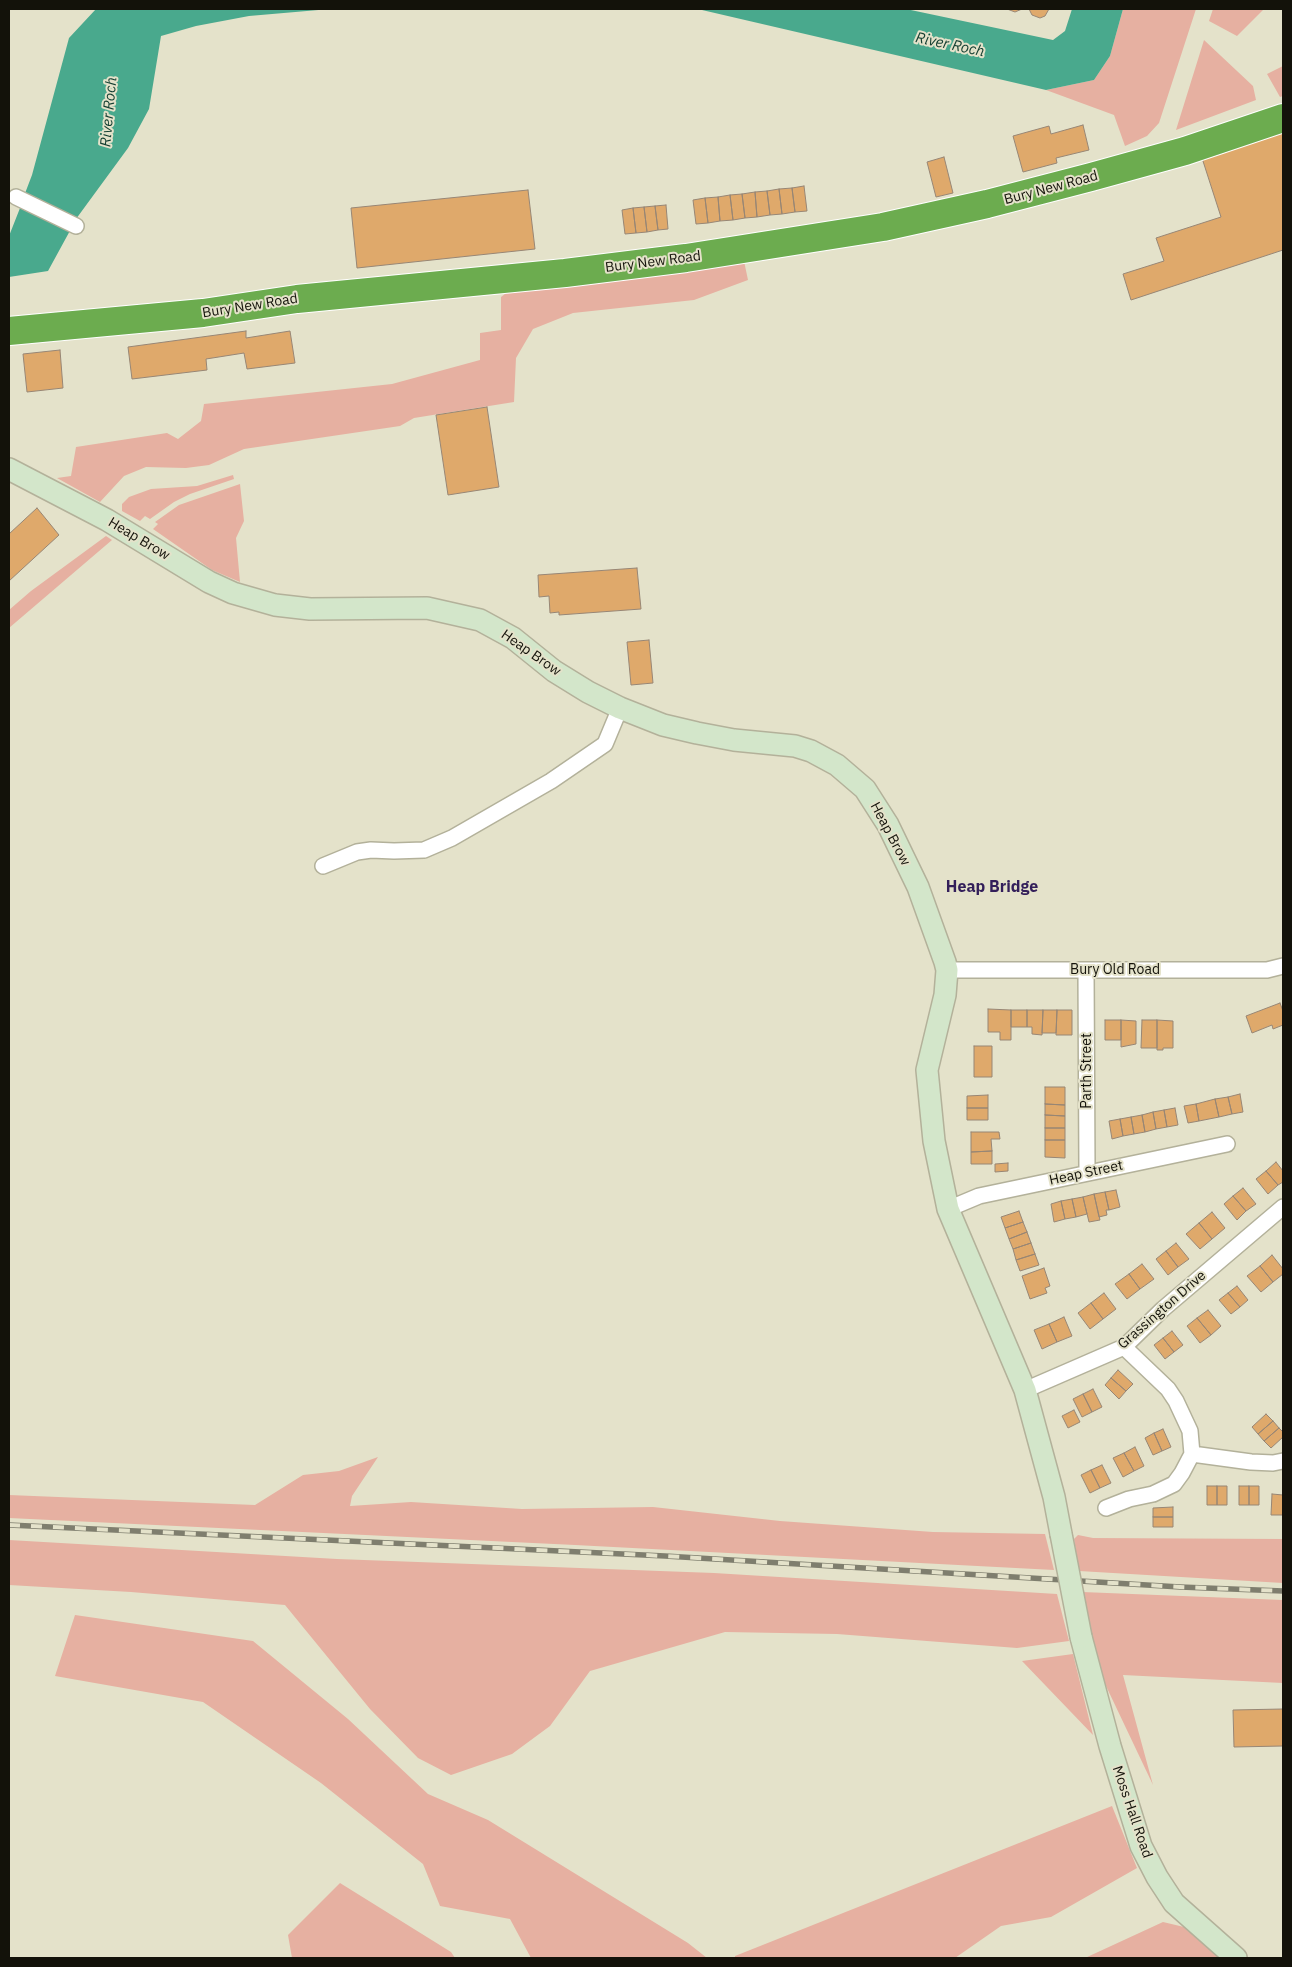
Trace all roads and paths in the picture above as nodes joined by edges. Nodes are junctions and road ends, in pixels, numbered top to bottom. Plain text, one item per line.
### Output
1 (1283, 118) edge
2 (16, 197) dead end
3 (76, 226) dead end
4 (9, 331) edge
5 (9, 469) edge
6 (620, 708) junction
7 (323, 866) dead end
8 (1283, 966) edge
9 (947, 970) junction
10 (1086, 970) junction
11 (1227, 1144) dead end
12 (1087, 1172) junction
13 (1283, 1207) edge
14 (948, 1209) junction
15 (1124, 1346) junction
16 (1026, 1390) junction
17 (1192, 1454) junction
18 (1283, 1461) edge
19 (1106, 1508) dead end
20 (1236, 1958) edge

1 - 4 highway, Bury New Road
2 - 3 street
5 - 6 street, Heap Brow
6 - 7 street
6 - 9 street, Heap Brow
8 - 10 street, Bury Old Road
9 - 10 street, Bury Old Road
9 - 14 street, Moss Hall Road
10 - 12 street, Parth Street
11 - 12 street, Heap Street
12 - 14 street, Heap Street
13 - 15 street, Grassington Drive
14 - 16 street, Moss Hall Road
15 - 16 street, Grassington Drive
15 - 17 street
16 - 20 street, Moss Hall Road, bridge
17 - 18 street
17 - 19 street

